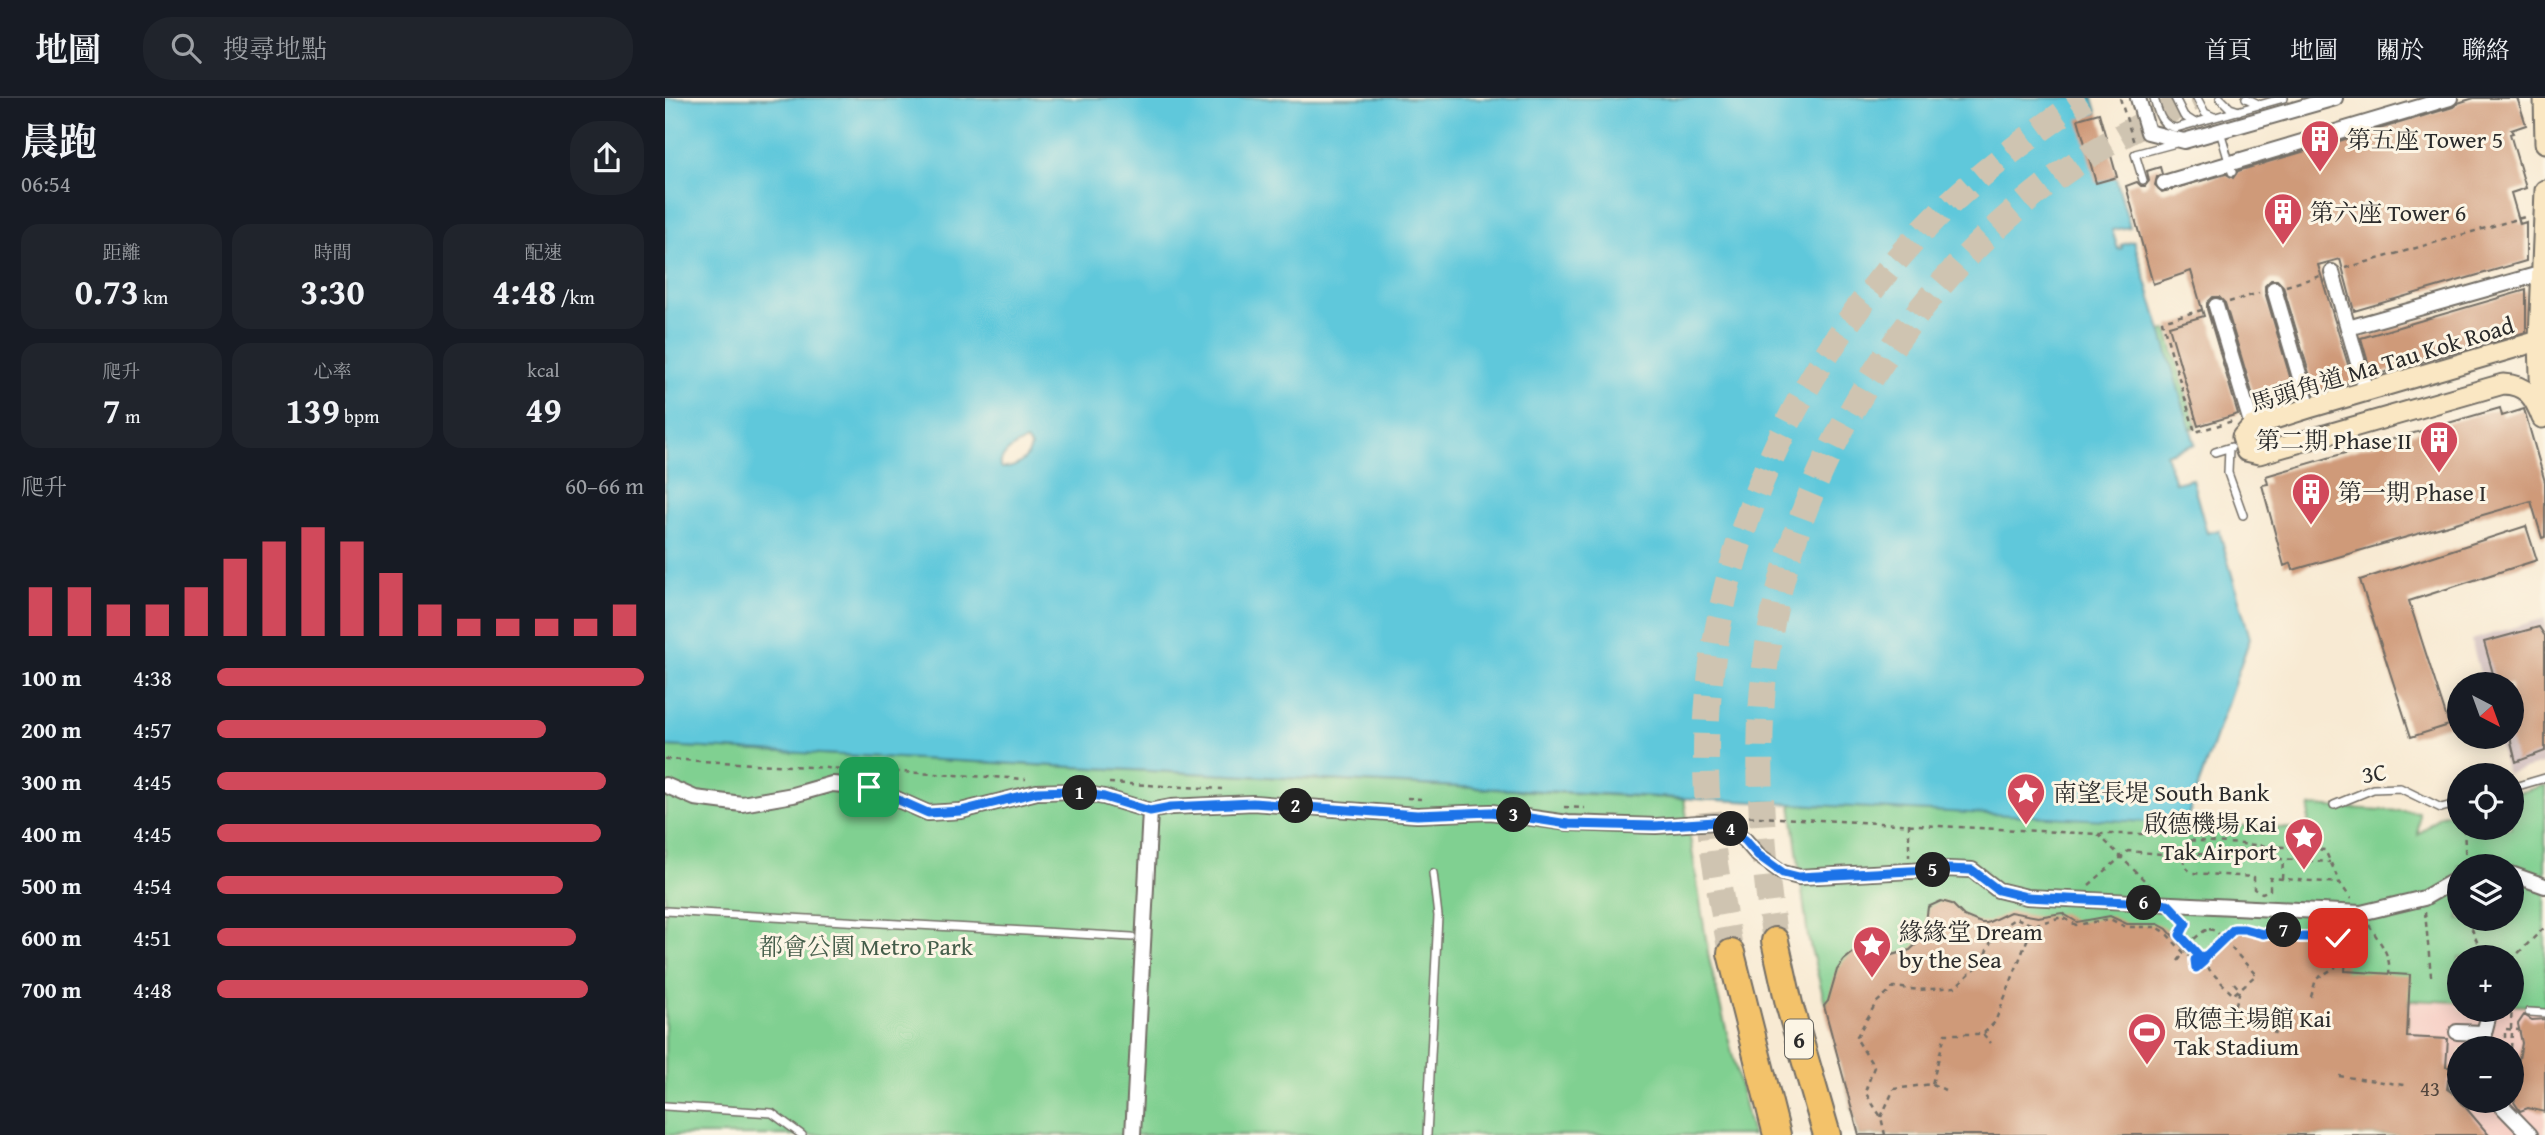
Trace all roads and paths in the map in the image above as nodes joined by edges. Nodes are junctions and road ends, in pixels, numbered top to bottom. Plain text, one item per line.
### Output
1 (2120, 98) edge
2 (2138, 98) edge
3 (2154, 98) edge
4 (2175, 98) edge
5 (2197, 98) edge
6 (2220, 98) edge
7 (2246, 98) edge
8 (2275, 98) edge
9 (2283, 98) edge
10 (2335, 98) edge
11 (2450, 98) edge
12 (2544, 98) edge
13 (2261, 105) junction
14 (2240, 111) junction
15 (2198, 123) junction
16 (2218, 124) junction
17 (2184, 141) junction
18 (2545, 144) edge
19 (2137, 153) junction
20 (2231, 168) junction
21 (2143, 180) dead end
22 (2164, 183) dead end
23 (2545, 190) edge
24 (2332, 272) dead end
25 (2543, 273) edge
26 (2274, 289) dead end
27 (2216, 306) dead end
28 (2162, 321) dead end
29 (2348, 328) junction
30 (2542, 340) edge
31 (2366, 391) junction
32 (2309, 408) junction
33 (2544, 418) edge
34 (2195, 432) dead end
35 (2242, 439) junction
36 (2215, 452) dead end
37 (2243, 515) dead end
38 (2545, 778) edge
39 (2524, 784) edge
40 (665, 785) edge
41 (2334, 805) dead end
42 (2447, 806) edge
43 (1150, 811) junction
44 (1792, 819) dead end
45 (1909, 824) junction
46 (2098, 834) junction
47 (2183, 834) dead end
48 (2198, 854) dead end
49 (2184, 856) junction
50 (2119, 858) junction
51 (2283, 859) junction
52 (2330, 862) junction
53 (1910, 872) junction
54 (1433, 873) dead end
55 (2282, 879) junction
56 (2524, 879) edge
57 (2340, 883) junction
58 (2447, 885) edge
59 (2545, 886) edge
60 (2424, 898) junction
61 (2073, 899) junction
62 (2168, 904) junction
63 (665, 911) edge
64 (2361, 913) junction
65 (2186, 923) junction
66 (2194, 923) dead end
67 (2033, 926) junction
68 (2545, 927) edge
69 (2185, 931) dead end
70 (1132, 937) dead end
71 (1775, 942) tunnel mouth
72 (2524, 947) edge
73 (1731, 953) tunnel mouth
74 (2184, 953) junction
75 (2195, 960) junction
76 (2178, 961) dead end
77 (2389, 974) dead end
78 (2431, 976) dead end
79 (2234, 983) dead end
80 (2239, 990) junction
81 (2311, 998) dead end
82 (2284, 1006) dead end
83 (2235, 1007) dead end
84 (2529, 1012) dead end
85 (2545, 1013) edge
86 (2487, 1022) edge
87 (2511, 1022) edge
88 (2519, 1030) dead end
89 (2511, 1031) junction
90 (2457, 1032) dead end
91 (2484, 1033) joint
92 (1983, 1034) junction
93 (2274, 1034) dead end
94 (2505, 1036) edge
95 (2511, 1036) edge
96 (1991, 1043) dead end
97 (2339, 1076) dead end
98 (1932, 1084) junction
99 (2405, 1085) dead end
100 (1945, 1090) dead end
101 (665, 1106) edge
102 (2507, 1113) edge
103 (1881, 1117) junction
104 (2524, 1133) edge
105 (802, 1135) edge
106 (1133, 1135) edge
107 (1427, 1135) edge
108 (1776, 1135) edge
109 (1827, 1135) edge
110 (1885, 1135) edge

1 - 19 path
2 - 17 street
3 - 15 lane
4 - 15 lane
5 - 16 lane
6 - 14 lane
7 - 13 lane
8 - 9 lane
9 - 13 lane
10 - 16 street
11 - 20 street
12 - 18 street
13 - 14 lane
14 - 16 lane
15 - 16 lane
16 - 17 street
16 - 20 lane
17 - 19 lane
19 - 21 lane
20 - 22 street
23 - 25 street
24 - 29 street
25 - 29 street
25 - 30 street
26 - 32 street
27 - 35 street
28 - 34 path
29 - 31 street
30 - 31 street, 馬頭角道 Ma Tau Kok Road
30 - 33 street
31 - 32 street, 馬頭角道 Ma Tau Kok Road
32 - 35 street, 馬頭角道 Ma Tau Kok Road
33 - 35 street, 馬頭角道 Ma Tau Kok Road
35 - 36 lane, 馬頭角道 Ma Tau Kok Road
35 - 37 lane
38 - 39 lane
40 - 43 street
41 - 42 lane, 3C / 3C
43 - 53 street
43 - 106 street
44 - 45 path
45 - 46 path
45 - 53 path
46 - 47 path
46 - 50 path
48 - 51 path
49 - 50 path
49 - 52 path
49 - 55 path
50 - 61 path
50 - 62 path
51 - 52 path
51 - 55 path
52 - 57 path
53 - 61 street
54 - 107 lane
55 - 57 path
56 - 59 street
57 - 64 path
58 - 60 street
60 - 64 street
60 - 78 path
61 - 62 street
62 - 64 street
62 - 65 path
63 - 70 lane
64 - 77 path
65 - 66 path
65 - 69 path
65 - 75 path, bridge
67 - 74 path, bridge
67 - 92 path
67 - 103 path, bridge
68 - 72 path
71 - 109 highway, 6
73 - 108 highway, 6
74 - 75 path, bridge
74 - 76 path, bridge
75 - 81 path, bridge
79 - 80 path, bridge
80 - 80 path, bridge
80 - 83 path
82 - 93 path
84 - 85 lane
86 - 91 street
87 - 89 path, bridge
88 - 89 path, bridge
89 - 94 path
89 - 95 path
90 - 91 street
92 - 96 path
92 - 98 path
97 - 99 path
98 - 100 path
98 - 103 path
101 - 105 lane
102 - 104 street
103 - 110 path, bridge

